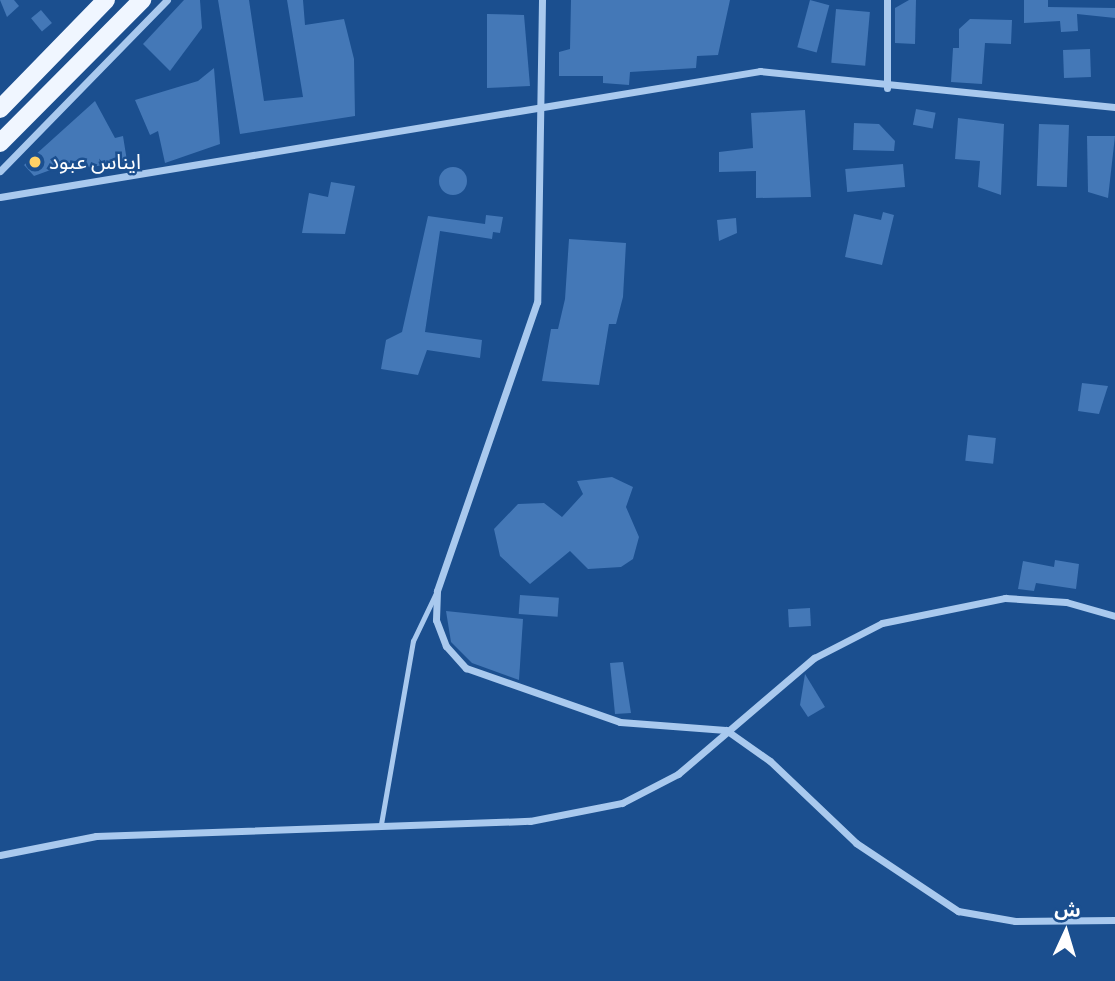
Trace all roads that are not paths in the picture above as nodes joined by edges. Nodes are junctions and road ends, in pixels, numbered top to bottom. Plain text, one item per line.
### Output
1 (106, 0) edge
2 (142, 0) edge
3 (167, 0) edge
4 (542, 0) edge
5 (887, 0) edge
6 (887, 88) junction
7 (541, 106) junction
8 (1115, 107) edge
9 (0, 109) edge
10 (0, 143) edge
11 (0, 170) edge
12 (0, 197) edge
13 (437, 591) junction
14 (1115, 617) edge
15 (726, 730) junction
16 (381, 824) junction
17 (0, 855) edge
18 (1115, 920) edge

1 - 9 main road
2 - 10 main road
3 - 11 street
4 - 7 street
5 - 6 street
6 - 7 street
6 - 8 street
7 - 12 street
7 - 13 street
13 - 15 street
13 - 16 lane
14 - 15 street
15 - 16 street
15 - 18 street
16 - 17 street

